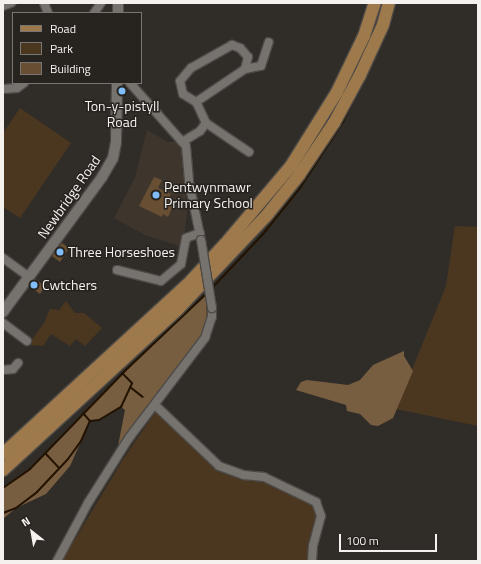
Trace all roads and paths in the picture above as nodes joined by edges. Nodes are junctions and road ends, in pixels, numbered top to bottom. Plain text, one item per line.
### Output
1 (10, 3) edge
2 (101, 3) edge
3 (375, 3) edge
4 (389, 3) edge
5 (3, 6) edge
6 (95, 12) edge
7 (269, 42) dead end
8 (245, 69) junction
9 (23, 84) edge
10 (117, 84) edge
11 (131, 84) edge
12 (3, 89) edge
13 (196, 102) junction
14 (206, 123) junction
15 (182, 142) junction
16 (249, 152) dead end
17 (201, 237) junction
18 (3, 258) edge
19 (117, 270) dead end
20 (28, 276) junction
21 (3, 312) edge
22 (3, 323) edge
23 (27, 341) dead end
24 (18, 363) dead end
25 (3, 370) edge
26 (154, 405) junction
27 (3, 454) edge
28 (3, 470) edge
29 (57, 561) edge
30 (312, 561) edge

1 - 5 street
2 - 6 street
3 - 27 main road
4 - 28 main road
7 - 8 street
8 - 13 street
8 - 13 street
9 - 12 street
10 - 20 street, Newbridge Road
11 - 15 street
13 - 14 street
14 - 15 street
14 - 16 street
15 - 17 street
17 - 19 street
17 - 26 street, bridge
18 - 20 street
20 - 21 street, Newbridge Road
22 - 23 street
24 - 25 street
26 - 29 street
26 - 30 street

